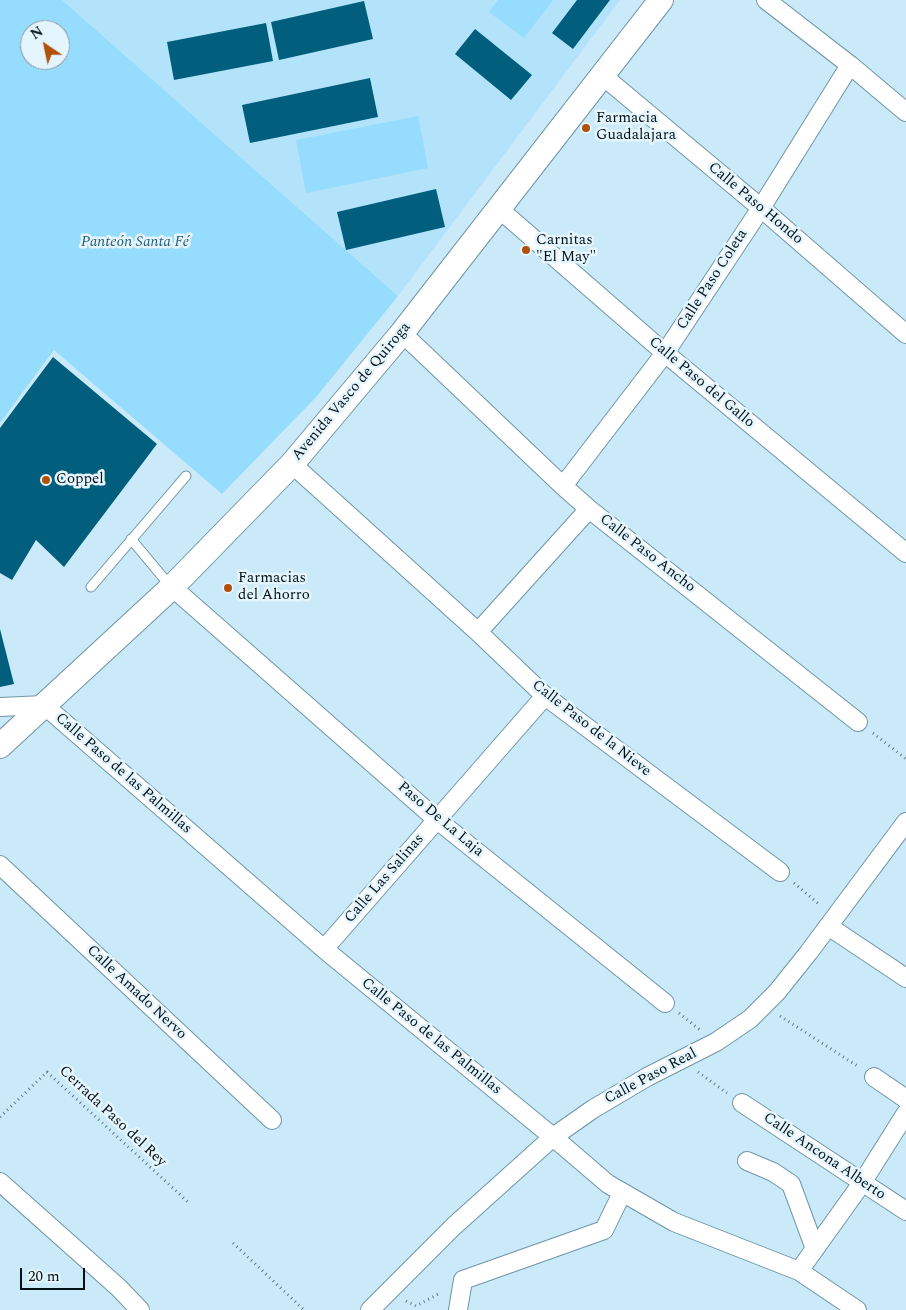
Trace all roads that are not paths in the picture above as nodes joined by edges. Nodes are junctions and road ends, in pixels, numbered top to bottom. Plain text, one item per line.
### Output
1 (661, 0) edge
2 (766, 0) edge
3 (850, 66) junction
4 (603, 76) junction
5 (906, 112) edge
6 (498, 208) junction
7 (761, 208) junction
8 (402, 332) junction
9 (906, 334) edge
10 (665, 353) junction
11 (292, 464) junction
12 (186, 476) dead end
13 (564, 486) junction
14 (589, 508) junction
15 (131, 539) junction
16 (906, 553) edge
17 (91, 587) dead end
18 (172, 587) junction
19 (478, 632) junction
20 (545, 696) junction
21 (44, 705) junction
22 (0, 707) edge
23 (858, 722) road end
24 (0, 746) edge
25 (436, 819) junction
26 (906, 822) edge
27 (0, 865) edge
28 (780, 872) road end
29 (832, 921) junction
30 (324, 949) junction
31 (906, 978) edge
32 (666, 1003) road end
33 (874, 1077) road end
34 (906, 1099) edge
35 (742, 1103) road end
36 (906, 1113) edge
37 (272, 1120) dead end
38 (553, 1137) junction
39 (747, 1161) dead end
40 (0, 1182) edge
41 (862, 1183) junction
42 (622, 1193) junction
43 (906, 1211) edge
44 (815, 1248) junction
45 (799, 1271) junction
46 (140, 1310) edge
47 (370, 1310) edge
48 (458, 1310) edge
49 (857, 1310) edge

1 - 4 main road, Avenida Vasco de Quiroga
2 - 3 street
3 - 5 street
3 - 7 street, Calle Paso Coleta
4 - 6 main road, Avenida Vasco de Quiroga
4 - 7 street, Calle Paso Hondo
6 - 8 main road, Avenida Vasco de Quiroga
6 - 10 street, Calle Paso del Gallo
7 - 9 street, Calle Paso Hondo
7 - 10 street, Calle Paso Coleta
8 - 11 main road, Avenida Vasco de Quiroga
8 - 13 street, Calle Paso Ancho
10 - 13 street, Calle Paso Coleta
10 - 16 street, Calle Paso del Gallo
11 - 18 main road, Avenida Vasco de Quiroga
11 - 19 street, Calle Paso de la Nieve
12 - 15 lane
13 - 14 street, Calle Paso Ancho
14 - 19 street
14 - 23 street, Calle Paso Ancho
15 - 17 lane
15 - 18 lane
18 - 21 main road, Avenida Vasco de Quiroga
18 - 25 street, Paso De La Laja
19 - 20 street, Calle Paso de la Nieve
20 - 25 street, Calle Las Salinas
20 - 28 street, Calle Paso de la Nieve
21 - 22 street
21 - 24 main road, Avenida Vasco de Quiroga
21 - 30 street, Calle Paso de las Palmillas
25 - 30 street, Calle Las Salinas
25 - 32 street, Paso De La Laja
26 - 29 street, Calle Paso Real
27 - 37 street, Calle Amado Nervo
29 - 31 street
29 - 38 street, Calle Paso Real
30 - 38 street, Calle Paso de las Palmillas
33 - 34 street
35 - 41 street, Calle Ancona Alberto
36 - 41 street
38 - 42 street, Calle Paso de las Palmillas
38 - 47 street, Calle Paso Real
39 - 44 street
40 - 46 street
41 - 43 street, Calle Ancona Alberto
41 - 44 street
42 - 45 street, Calle Paso de las Palmillas
42 - 48 street
44 - 45 street
45 - 49 street, Calle Paso de las Palmillas

